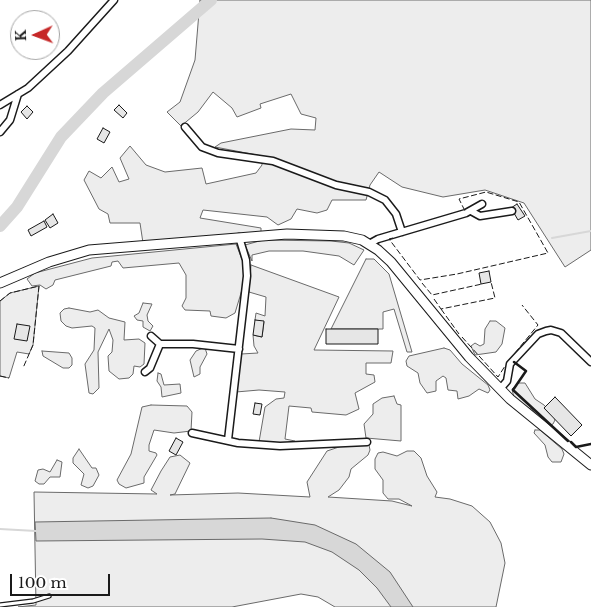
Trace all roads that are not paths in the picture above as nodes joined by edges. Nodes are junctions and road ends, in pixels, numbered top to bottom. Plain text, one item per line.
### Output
1 (114, 0) edge
2 (18, 94) junction
3 (0, 105) edge
4 (186, 127) dead end
5 (0, 132) edge
6 (482, 204) dead end
7 (471, 211) junction
8 (512, 212) dead end
9 (402, 232) junction
10 (239, 237) junction
11 (369, 244) junction
12 (0, 283) edge
13 (151, 336) dead end
14 (160, 344) junction
15 (239, 349) junction
16 (591, 362) edge
17 (145, 372) dead end
18 (500, 389) junction
19 (192, 433) dead end
20 (228, 440) junction
21 (367, 442) dead end
22 (591, 465) edge
23 (49, 596) dead end
24 (0, 605) edge

1 - 2 street
2 - 3 street
2 - 5 street
4 - 9 street
6 - 7 street
7 - 8 street
7 - 9 street
9 - 11 street
10 - 11 street
10 - 12 street
10 - 15 street
11 - 18 street
13 - 14 street
14 - 15 street
14 - 17 street
15 - 20 street
16 - 18 street
18 - 22 street
19 - 20 street
20 - 21 street
23 - 24 lane

